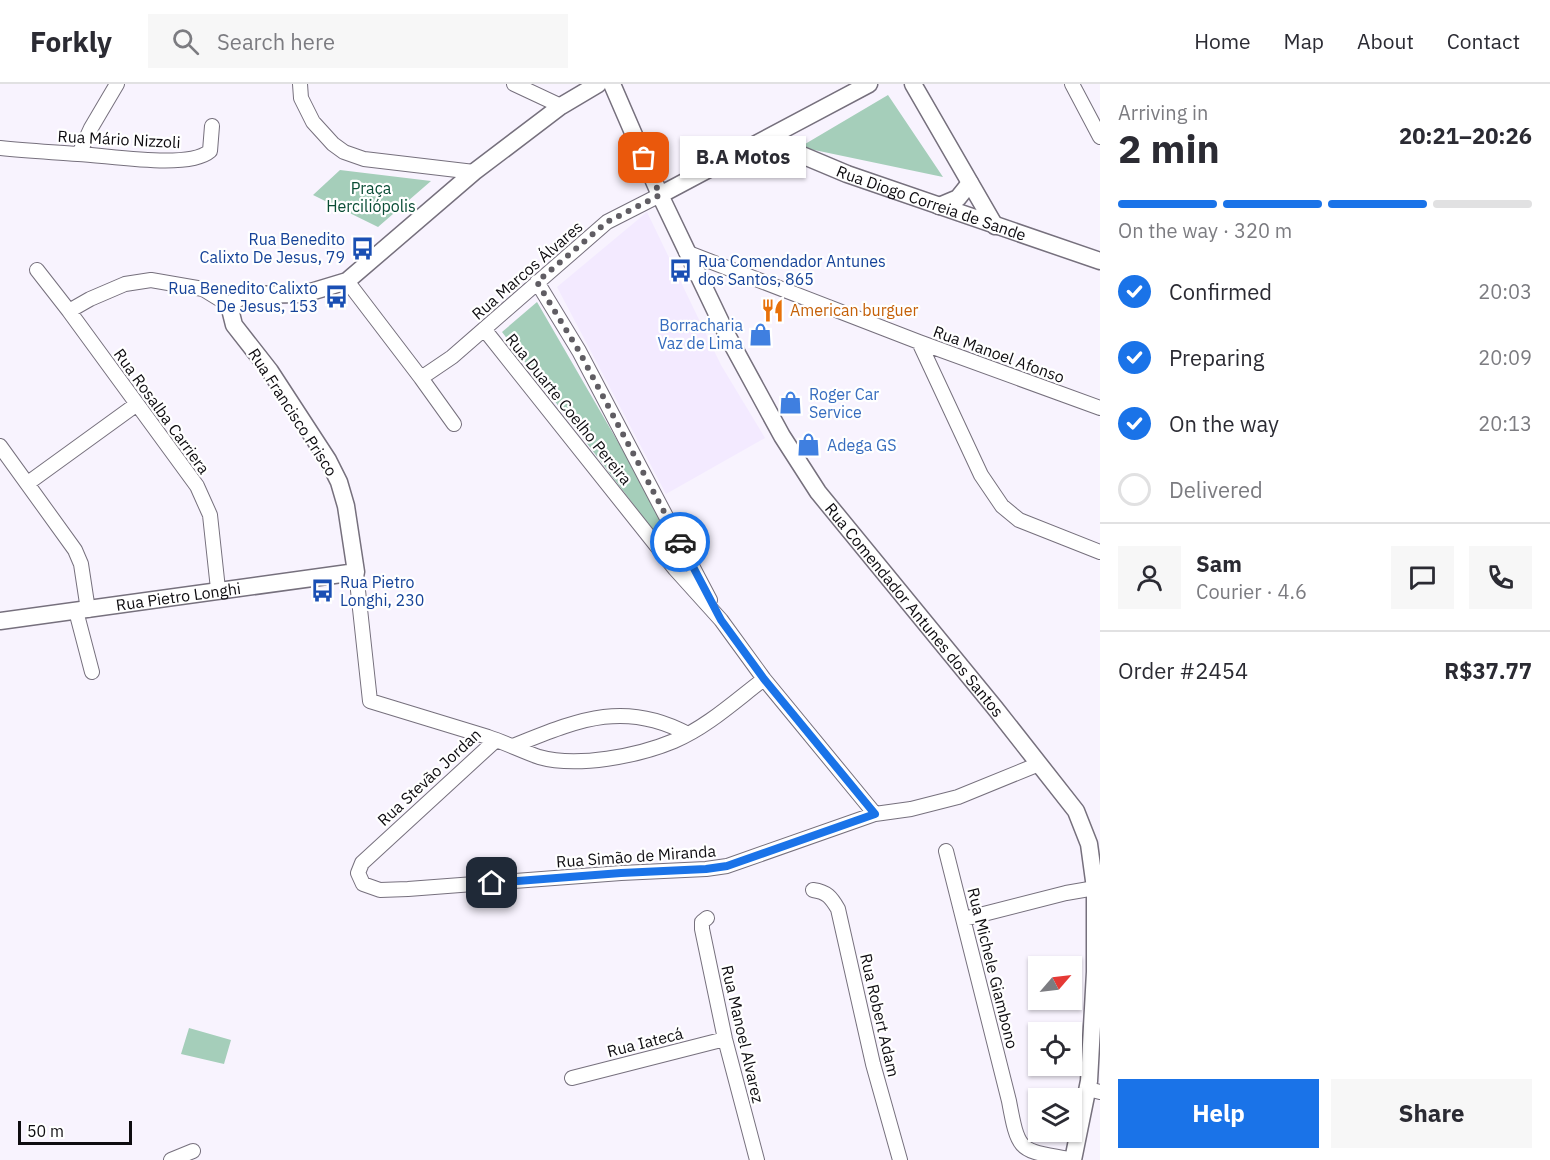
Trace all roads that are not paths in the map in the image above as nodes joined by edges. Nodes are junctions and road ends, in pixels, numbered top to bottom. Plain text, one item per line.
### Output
1 (117, 84) edge
2 (300, 84) edge
3 (514, 84) edge
4 (598, 84) edge
5 (612, 84) edge
6 (869, 84) edge
7 (913, 84) edge
8 (1072, 84) edge
9 (561, 106) junction
10 (212, 126) dead end
11 (1100, 137) edge
12 (766, 140) junction
13 (0, 148) edge
14 (79, 154) junction
15 (474, 172) junction
16 (970, 183) junction
17 (660, 195) junction
18 (939, 206) junction
19 (994, 226) junction
20 (686, 252) junction
21 (1100, 261) edge
22 (37, 270) dead end
23 (347, 281) junction
24 (537, 282) junction
25 (229, 305) junction
26 (69, 311) junction
27 (484, 329) junction
28 (919, 342) junction
29 (421, 378) junction
30 (137, 404) junction
31 (1100, 408) edge
32 (454, 424) dead end
33 (1, 449) edge
34 (28, 483) junction
35 (1100, 552) edge
36 (356, 572) junction
37 (218, 590) junction
38 (82, 610) junction
39 (721, 620) junction
40 (0, 621) edge
41 (92, 672) dead end
42 (764, 679) junction
43 (370, 701) joint
44 (688, 734) junction
45 (496, 740) junction
46 (513, 746) junction
47 (1039, 764) junction
48 (875, 814) junction
49 (1094, 843) edge
50 (946, 851) dead end
51 (363, 884) joint
52 (1095, 888) junction
53 (813, 890) dead end
54 (707, 918) dead end
55 (964, 919) junction
56 (725, 1039) junction
57 (573, 1078) dead end
58 (1094, 1085) edge
59 (193, 1151) dead end
60 (171, 1160) edge
61 (757, 1160) edge
62 (900, 1160) edge
63 (1073, 1160) edge

1 - 14 street
2 - 15 street
3 - 9 street
4 - 9 street
5 - 17 street, Rua Comendador Antunes dos Santos
6 - 12 street
7 - 16 street
8 - 11 street
9 - 15 street
10 - 14 street, Rua Mário Nizzoli
12 - 17 street
12 - 18 street, Rua Diogo Correia de Sande
13 - 14 street, Rua Mário Nizzoli
15 - 23 street
16 - 18 street
16 - 19 street
17 - 20 street, Rua Comendador Antunes dos Santos
17 - 24 street, Rua Marcos Álvares
18 - 19 street, Rua Diogo Correia de Sande
19 - 21 street, Rua Diogo Correia de Sande
20 - 28 street, Rua Manoel Afonso
20 - 47 street, Rua Comendador Antunes dos Santos
22 - 26 street, Rua Rosalba Carriera
23 - 25 street
23 - 29 street
24 - 27 street, Rua Marcos Álvares
24 - 39 street, Rua Duarte Coelho Pereira
25 - 26 street
25 - 36 street, Rua Francisco Prisco
26 - 30 street, Rua Rosalba Carriera
27 - 29 street, Rua Marcos Álvares
27 - 39 street, Rua Duarte Coelho Pereira
28 - 31 street, Rua Manoel Afonso
28 - 35 street
29 - 32 street
30 - 34 street
30 - 37 street, Rua Rosalba Carriera
33 - 34 street
34 - 38 street
36 - 37 street, Rua Pietro Longhi
36 - 43 street, Rua Francisco Prisco
37 - 38 street, Rua Pietro Longhi
38 - 40 street, Rua Pietro Longhi
38 - 41 street
39 - 42 street, Rua Duarte Coelho Pereira
42 - 44 street
42 - 48 street, Rua Duarte Coelho Pereira
43 - 45 street, Rua Stevão Jordan
44 - 46 street
44 - 46 street
45 - 46 street
45 - 51 street, Rua Stevão Jordan
47 - 48 street, Rua Simão de Miranda
47 - 49 street, Rua Comendador Antunes dos Santos
48 - 51 street, Rua Simão de Miranda
49 - 52 street, Rua Comendador Antunes dos Santos
50 - 55 street, Rua Michele Giambono
52 - 55 street
52 - 58 street, Rua Comendador Antunes dos Santos
53 - 62 street, Rua Robert Adam
54 - 56 street, Rua Manoel Alvarez
55 - 63 street, Rua Michele Giambono
56 - 57 street, Rua Iatecá
56 - 61 street, Rua Manoel Alvarez
58 - 63 street, Rua Comendador Antunes dos Santos
59 - 60 street

